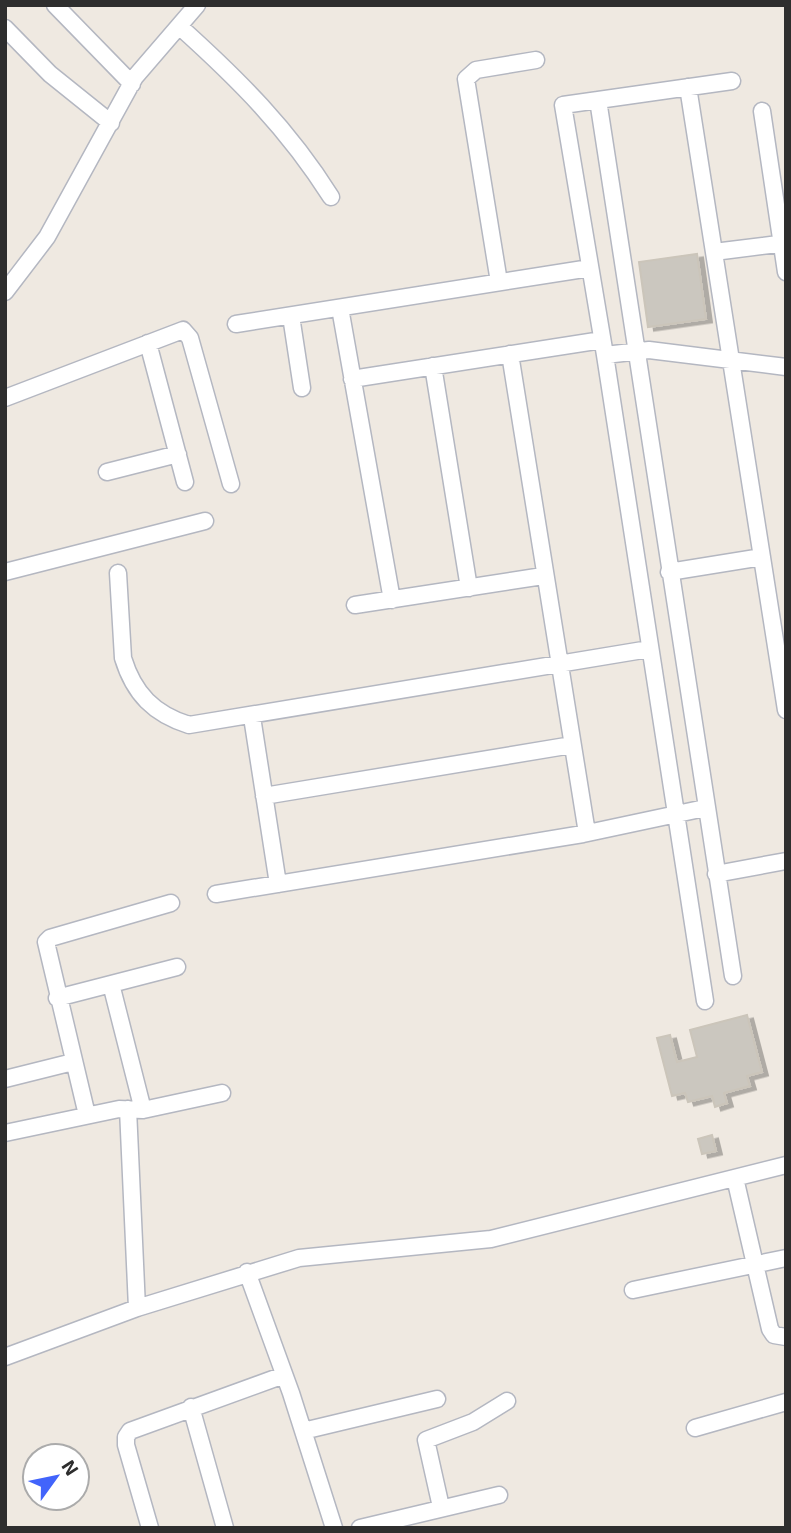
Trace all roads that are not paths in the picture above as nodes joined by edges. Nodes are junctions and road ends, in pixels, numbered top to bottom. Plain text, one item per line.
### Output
1 (55, 5) edge
2 (197, 5) edge
3 (179, 26) junction
4 (5, 28) edge
5 (536, 60) dead end
6 (732, 81) dead end
7 (132, 84) junction
8 (688, 87) junction
9 (598, 100) junction
10 (762, 111) dead end
11 (111, 123) junction
12 (331, 197) dead end
13 (784, 243) edge
14 (714, 252) junction
15 (590, 268) junction
16 (786, 272) edge
17 (499, 282) junction
18 (5, 292) edge
19 (340, 308) junction
20 (290, 316) junction
21 (236, 324) dead end
22 (148, 343) junction
23 (604, 347) junction
24 (635, 352) junction
25 (510, 354) junction
26 (731, 360) junction
27 (433, 366) junction
28 (786, 367) edge
29 (352, 379) junction
30 (302, 388) dead end
31 (5, 398) edge
32 (178, 454) junction
33 (107, 472) dead end
34 (185, 482) dead end
35 (231, 484) dead end
36 (205, 520) dead end
37 (762, 557) junction
38 (5, 572) edge
39 (669, 572) junction
40 (118, 573) dead end
41 (543, 576) junction
42 (469, 588) junction
43 (392, 600) junction
44 (355, 605) dead end
45 (649, 649) junction
46 (559, 665) junction
47 (786, 710) edge
48 (252, 717) junction
49 (572, 745) junction
50 (264, 796) junction
51 (705, 808) junction
52 (675, 816) junction
53 (587, 833) junction
54 (786, 861) edge
55 (716, 874) junction
56 (278, 884) junction
57 (216, 894) dead end
58 (171, 903) dead end
59 (723, 919) junction
60 (692, 925) junction
61 (177, 967) dead end
62 (733, 976) dead end
63 (111, 984) junction
64 (57, 998) junction
65 (705, 1001) dead end
66 (73, 1062) junction
67 (5, 1079) edge
68 (222, 1093) dead end
69 (136, 1110) junction
70 (87, 1115) junction
71 (5, 1133) edge
72 (786, 1165) edge
73 (735, 1178) junction
74 (786, 1258) edge
75 (754, 1265) junction
76 (247, 1272) junction
77 (634, 1290) dead end
78 (137, 1308) junction
79 (786, 1337) edge
80 (5, 1357) edge
81 (284, 1375) junction
82 (437, 1399) dead end
83 (507, 1401) dead end
84 (786, 1402) edge
85 (191, 1408) junction
86 (695, 1428) dead end
87 (303, 1431) junction
88 (499, 1495) dead end
89 (441, 1507) junction
90 (150, 1528) edge
91 (225, 1528) edge
92 (334, 1528) edge
93 (360, 1528) edge

1 - 7 street
2 - 3 street
3 - 7 street
3 - 12 street
4 - 11 street
5 - 17 street
6 - 8 street
7 - 11 street
8 - 9 street
8 - 14 street
9 - 15 street
9 - 24 street
10 - 13 street
11 - 18 street
13 - 14 street
13 - 16 street
14 - 26 street
15 - 17 street
15 - 23 street
17 - 19 street
19 - 20 street
19 - 29 street
20 - 21 street
20 - 30 street
22 - 31 street
22 - 32 street
22 - 35 street
23 - 24 street
23 - 25 street
23 - 45 street
24 - 26 street
24 - 39 street
25 - 27 street
25 - 41 street
26 - 28 street
26 - 37 street
27 - 29 street
27 - 42 street
29 - 43 street
32 - 33 street
32 - 34 street
36 - 38 street
37 - 39 street
37 - 47 street
39 - 51 street
40 - 48 street
41 - 42 street
41 - 46 street
42 - 43 street
43 - 44 street
45 - 46 street
45 - 52 street
46 - 48 street
46 - 49 street
48 - 50 street
49 - 50 street
49 - 53 street
50 - 56 street
51 - 52 street
51 - 55 street
52 - 53 street
52 - 60 street
53 - 56 street
54 - 55 street
55 - 59 street
56 - 57 street
58 - 64 street
59 - 60 street
59 - 62 street
60 - 65 street
61 - 63 street
63 - 64 street
63 - 69 street
64 - 66 street
66 - 67 street
66 - 70 street
68 - 69 street
69 - 70 street
69 - 78 street
70 - 71 street
72 - 73 street
73 - 75 street
73 - 76 street
74 - 75 street
75 - 77 street
75 - 79 street
76 - 78 street
76 - 81 street
78 - 80 street
81 - 85 street
81 - 87 street
82 - 87 street
83 - 89 street
84 - 86 street
85 - 90 street
85 - 91 street
87 - 92 street
88 - 89 street
89 - 93 street

